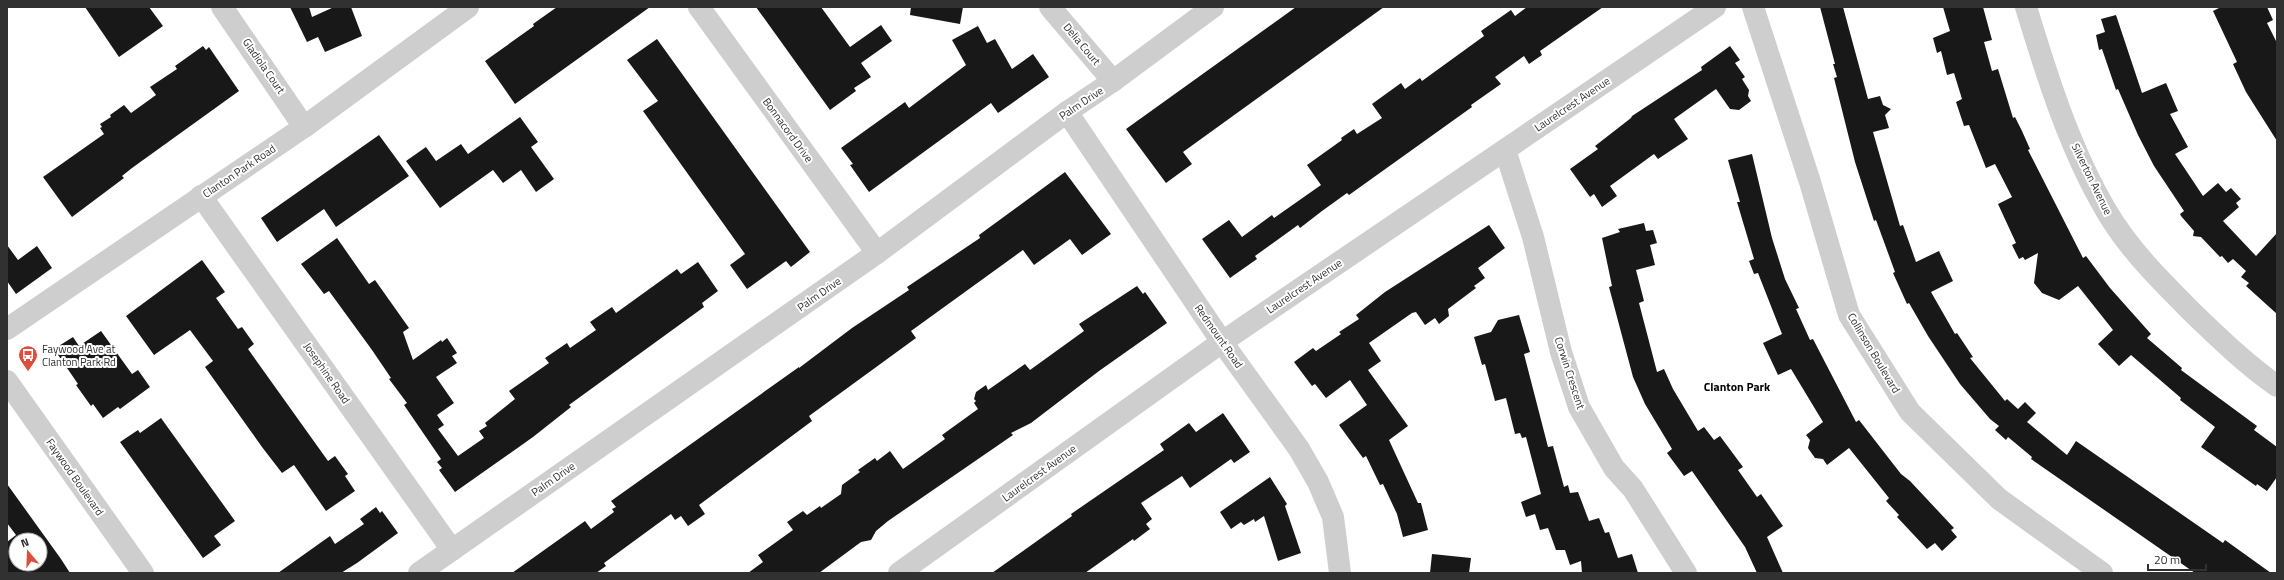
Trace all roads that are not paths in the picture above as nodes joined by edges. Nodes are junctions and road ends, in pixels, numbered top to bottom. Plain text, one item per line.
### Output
1 (222, 7) edge
2 (468, 7) edge
3 (699, 7) edge
4 (1050, 7) edge
5 (1214, 7) edge
6 (1715, 7) edge
7 (1753, 7) edge
8 (2026, 7) edge
9 (1113, 81) junction
10 (1067, 112) junction
11 (304, 126) junction
12 (1505, 150) junction
13 (201, 196) junction
14 (877, 253) junction
15 (7, 329) edge
16 (1222, 342) junction
17 (7, 381) edge
18 (2277, 386) edge
19 (452, 550) junction
20 (143, 573) edge
21 (419, 573) edge
22 (899, 573) edge
23 (1340, 573) edge
24 (1686, 573) edge
25 (2102, 573) edge

1 - 11 street, Gladiola Court
2 - 11 street, Clanton Park Road
3 - 14 street, Bonnacord Drive
4 - 9 street, Delia Court
5 - 9 street, Palm Drive
6 - 12 street, Laurelcrest Avenue
7 - 25 street, Collinson Boulevard
8 - 18 street, Silverton Avenue
9 - 10 street, Palm Drive
10 - 14 street, Palm Drive
10 - 16 street, Redmount Road
11 - 13 street, Clanton Park Road
12 - 16 street, Laurelcrest Avenue
12 - 24 street, Corwin Crescent
13 - 15 street, Clanton Park Road
13 - 19 street, Josephine Road
14 - 19 street, Palm Drive
16 - 22 street, Laurelcrest Avenue
16 - 23 street, Redmount Road
17 - 20 street, Faywood Boulevard
19 - 21 street, Palm Drive

